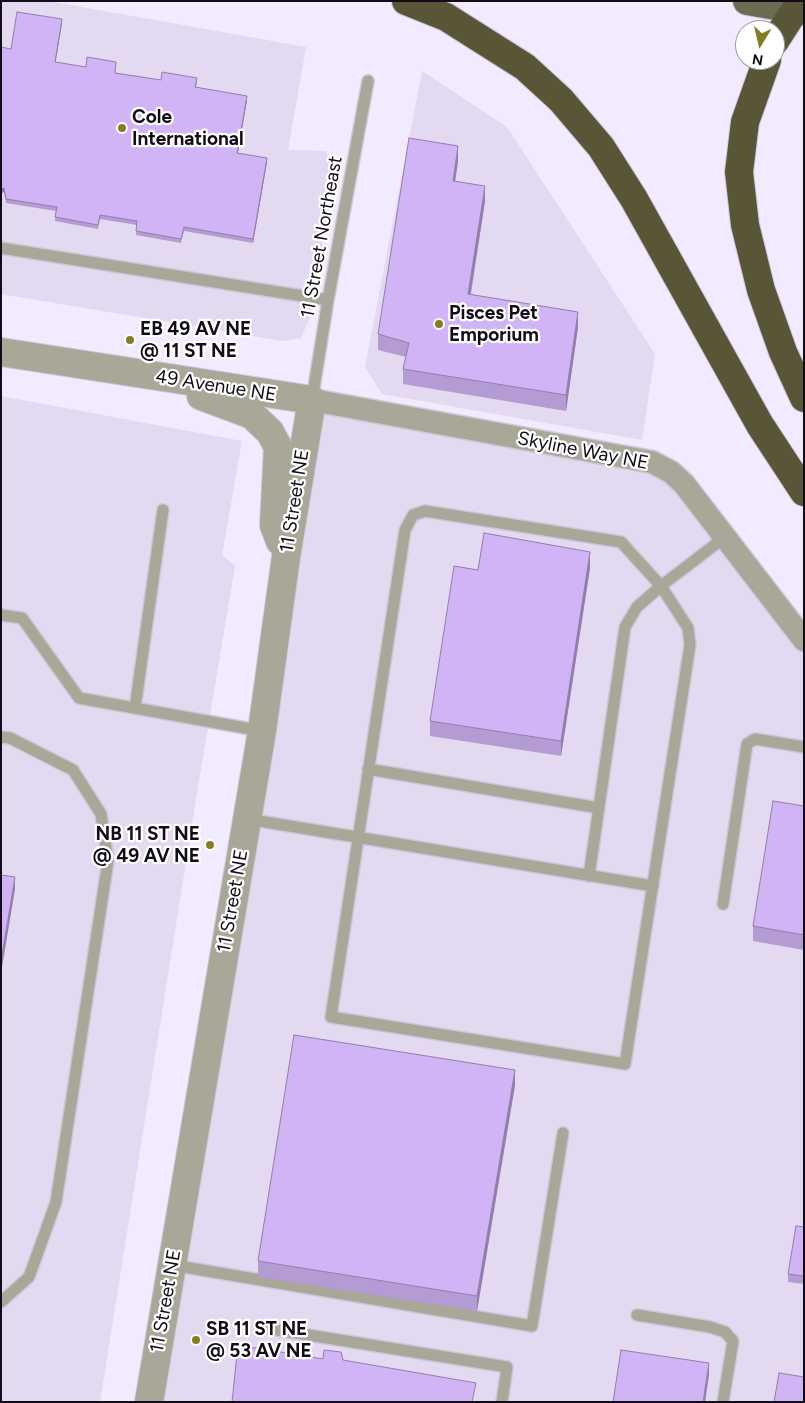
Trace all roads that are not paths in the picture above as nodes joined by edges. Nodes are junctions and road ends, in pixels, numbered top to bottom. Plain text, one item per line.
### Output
1 (406, 1) edge
2 (747, 1) edge
3 (801, 8) edge
4 (785, 28) edge
5 (764, 70) edge
6 (368, 81) dead end
7 (1, 248) edge
8 (328, 300) junction
9 (1, 352) edge
10 (133, 372) junction
11 (804, 398) edge
12 (312, 400) junction
13 (804, 492) edge
14 (163, 510) dead end
15 (724, 537) junction
16 (286, 557) junction
17 (661, 586) junction
18 (1, 615) edge
19 (804, 640) edge
20 (135, 708) junction
21 (262, 731) junction
22 (1, 737) edge
23 (804, 747) edge
24 (368, 769) junction
25 (599, 808) junction
26 (247, 819) junction
27 (358, 838) junction
28 (589, 876) junction
29 (653, 886) junction
30 (723, 904) dead end
31 (563, 1133) dead end
32 (172, 1265) junction
33 (1, 1302) edge
34 (637, 1315) dead end
35 (266, 1328) dead end
36 (149, 1402) edge
37 (502, 1402) edge
38 (723, 1402) edge

1 - 13 highway
2 - 3 main road
3 - 4 highway
5 - 11 highway
6 - 8 lane, 11 Street Northeast
7 - 8 lane
8 - 12 lane, 11 Street Northeast
9 - 10 street, 49 Avenue NE
10 - 12 street, 49 Avenue NE
10 - 16 street
12 - 15 street, Skyline Way NE
12 - 16 street, 11 Street NE
14 - 20 lane
15 - 17 lane
15 - 19 street, Skyline Way NE
16 - 21 street, 11 Street NE
17 - 24 lane
17 - 25 lane
17 - 29 lane
18 - 20 lane
20 - 21 lane
21 - 26 street, 11 Street NE
22 - 33 lane
23 - 30 lane
24 - 25 lane
24 - 27 lane
25 - 28 lane
26 - 27 lane
26 - 32 street, 11 Street NE
27 - 28 lane
27 - 29 lane
28 - 29 lane
31 - 32 lane
32 - 36 street, 11 Street NE
34 - 38 lane
35 - 37 lane

